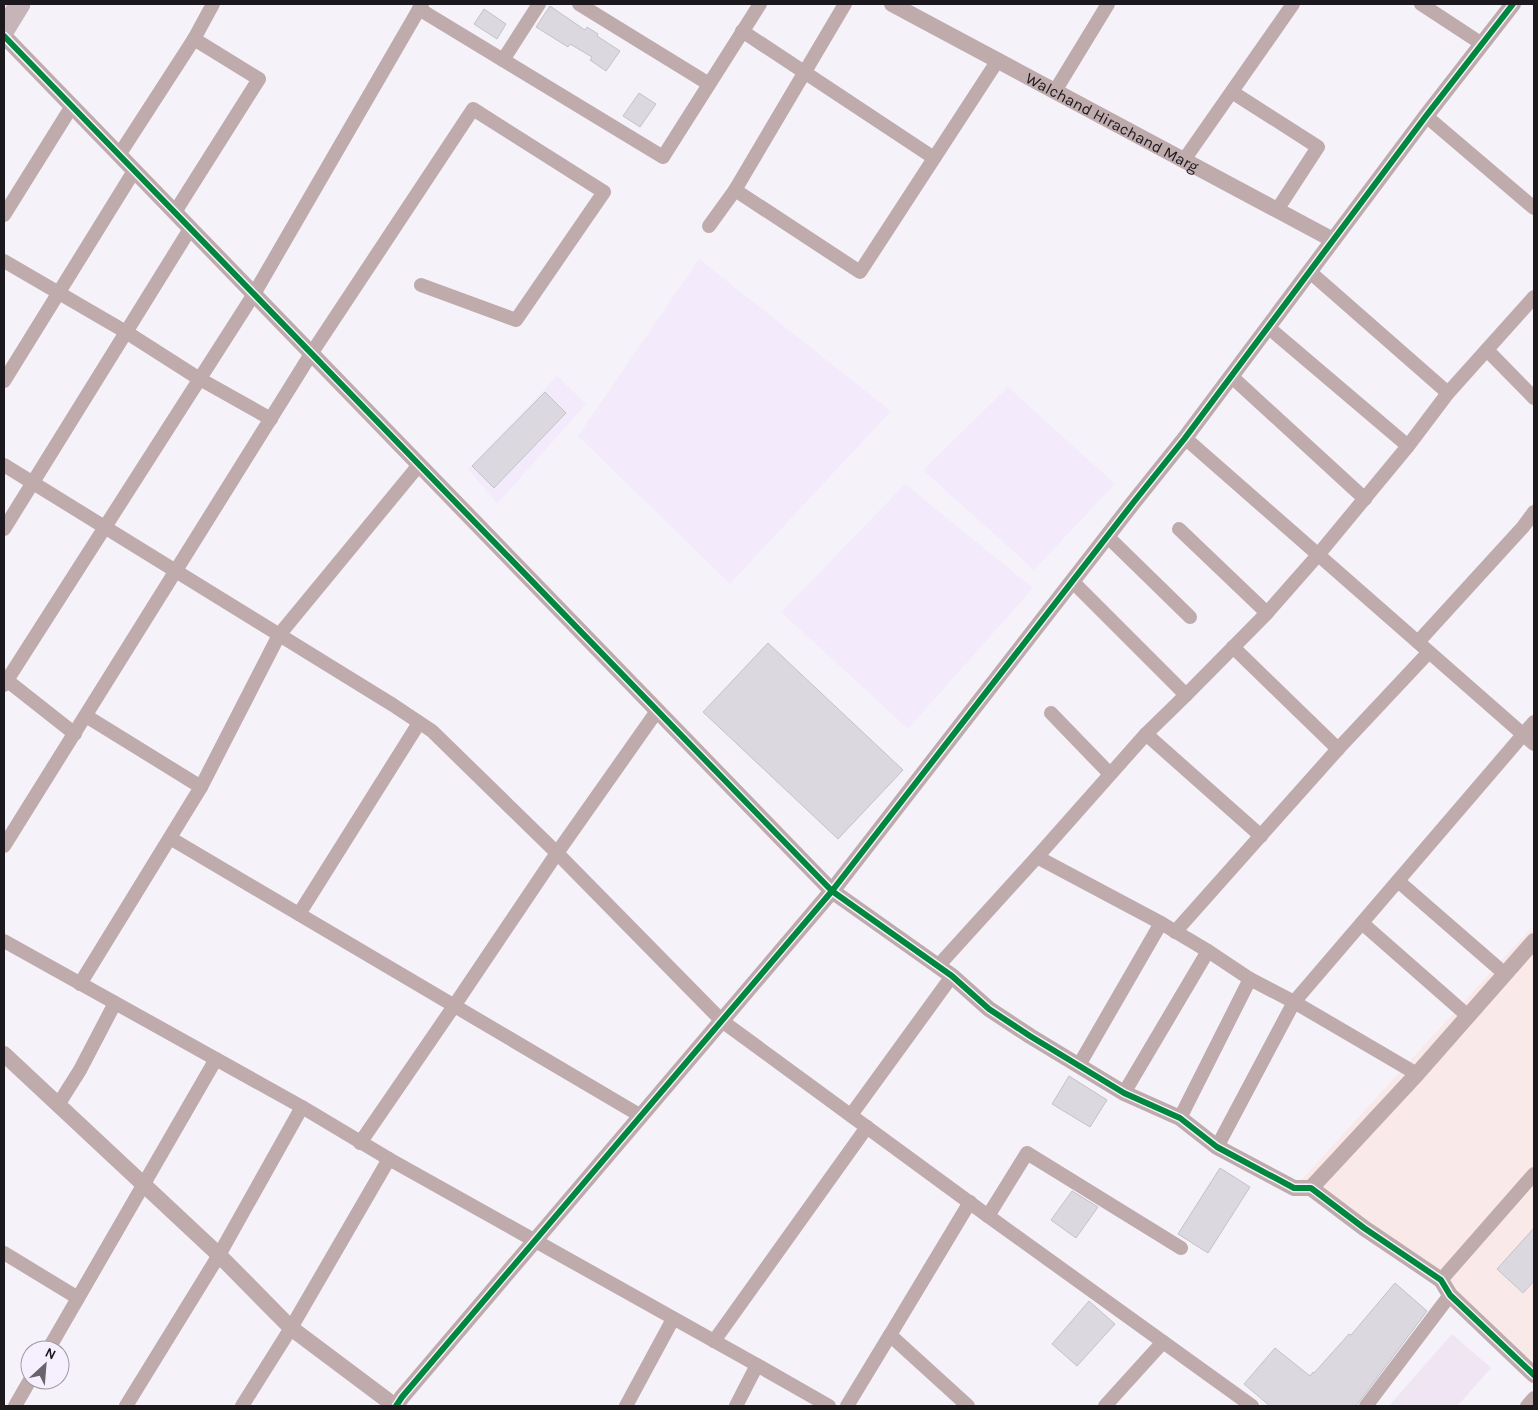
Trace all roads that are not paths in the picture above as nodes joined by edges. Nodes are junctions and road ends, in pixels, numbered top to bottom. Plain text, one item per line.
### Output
1 (20, 4) edge
2 (213, 4) edge
3 (539, 4) edge
4 (579, 4) edge
5 (760, 4) edge
6 (845, 4) edge
7 (892, 4) edge
8 (1108, 4) edge
9 (1293, 4) edge
10 (1421, 4) edge
11 (1513, 4) edge
12 (421, 6) edge
13 (4, 30) edge
14 (742, 31) junction
15 (4, 36) edge
16 (194, 39) junction
17 (1482, 44) junction
18 (503, 60) junction
19 (998, 60) junction
20 (805, 72) junction
21 (709, 84) junction
22 (1055, 90) junction
23 (1232, 92) junction
24 (72, 106) junction
25 (1426, 116) junction
26 (119, 155) junction
27 (934, 158) junction
28 (1184, 160) junction
29 (134, 171) junction
30 (735, 190) junction
31 (1534, 208) edge
32 (1277, 210) junction
33 (175, 212) junction
34 (4, 215) edge
35 (709, 226) dead end
36 (190, 228) junction
37 (1333, 240) junction
38 (4, 261) edge
39 (1310, 272) junction
40 (421, 285) dead end
41 (58, 294) junction
42 (254, 294) junction
43 (1534, 297) edge
44 (1268, 327) junction
45 (126, 332) junction
46 (1487, 350) junction
47 (311, 354) junction
48 (8, 365) edge
49 (1231, 376) junction
50 (200, 378) junction
51 (4, 381) edge
52 (1448, 394) junction
53 (1534, 398) edge
54 (271, 419) junction
55 (1185, 438) junction
56 (1408, 446) junction
57 (419, 464) junction
58 (4, 466) edge
59 (32, 483) junction
60 (1365, 499) junction
61 (1534, 512) edge
62 (105, 528) junction
63 (4, 529) edge
64 (1179, 529) dead end
65 (1107, 536) junction
66 (1318, 555) junction
67 (176, 572) junction
68 (1072, 581) junction
69 (1267, 612) junction
70 (1190, 617) dead end
71 (279, 635) junction
72 (1418, 642) junction
73 (1234, 647) junction
74 (1429, 652) junction
75 (5, 681) edge
76 (1186, 695) junction
77 (658, 711) junction
78 (1051, 713) dead end
79 (86, 716) junction
80 (1534, 722) edge
81 (419, 723) junction
82 (75, 734) junction
83 (1146, 734) junction
84 (1529, 739) edge
85 (1338, 749) junction
86 (1110, 774) junction
87 (201, 787) junction
88 (1261, 836) junction
89 (170, 838) junction
90 (4, 846) edge
91 (557, 853) junction
92 (1037, 858) junction
93 (1398, 881) junction
94 (832, 891) junction
95 (299, 914) junction
96 (1161, 923) junction
97 (1362, 923) junction
98 (1175, 932) junction
99 (4, 940) edge
100 (1534, 941) edge
101 (1208, 951) junction
102 (938, 966) junction
103 (1505, 974) junction
104 (952, 976) junction
105 (1250, 979) junction
106 (80, 984) junction
107 (1294, 1002) junction
108 (115, 1003) junction
109 (454, 1006) junction
110 (1468, 1016) junction
111 (722, 1020) junction
112 (4, 1054) edge
113 (216, 1059) junction
114 (1079, 1065) junction
115 (1417, 1074) junction
116 (1124, 1094) junction
117 (58, 1105) junction
118 (302, 1107) junction
119 (851, 1115) junction
120 (641, 1116) junction
121 (1180, 1118) junction
122 (868, 1127) junction
123 (360, 1143) junction
124 (1217, 1147) junction
125 (389, 1159) junction
126 (1534, 1174) edge
127 (144, 1185) junction
128 (1311, 1188) junction
129 (970, 1202) junction
130 (988, 1216) junction
131 (534, 1242) junction
132 (1181, 1248) dead end
133 (4, 1252) edge
134 (219, 1255) junction
135 (1441, 1280) junction
136 (1450, 1295) junction
137 (78, 1298) junction
138 (673, 1319) junction
139 (291, 1328) junction
140 (890, 1335) junction
141 (54, 1340) edge
142 (714, 1341) junction
143 (1163, 1342) junction
144 (757, 1365) junction
145 (1534, 1375) edge
146 (24, 1390) edge
147 (1534, 1398) edge
148 (15, 1406) edge
149 (126, 1406) edge
150 (242, 1406) edge
151 (395, 1406) edge
152 (626, 1406) edge
153 (736, 1406) edge
154 (829, 1406) edge
155 (847, 1406) edge
156 (968, 1406) edge
157 (1105, 1406) edge
158 (1252, 1406) edge
159 (1366, 1406) edge
160 (1527, 1406) edge

1 - 13 main road
2 - 16 street
3 - 18 street
4 - 21 street
5 - 14 street
6 - 20 street
7 - 19 street, Walchand Hirachand Marg
8 - 22 street
9 - 23 street
10 - 17 street
11 - 17 street
12 - 18 street
12 - 42 street
14 - 20 street
14 - 21 street
15 - 24 street
16 - 26 street
16 - 33 street
17 - 25 street
18 - 21 street
19 - 22 street, Walchand Hirachand Marg
19 - 27 street
20 - 27 street
20 - 30 street
22 - 28 street, Walchand Hirachand Marg
23 - 28 street
23 - 32 street
24 - 26 street
24 - 34 street
25 - 31 street
25 - 37 street
26 - 29 street
27 - 30 street
28 - 32 street, Walchand Hirachand Marg
29 - 33 street
29 - 41 street
30 - 35 street
32 - 37 street, Walchand Hirachand Marg
33 - 36 street
36 - 42 street
36 - 45 street
37 - 39 street
38 - 41 street
39 - 44 street
39 - 52 street
40 - 47 street
41 - 45 street
41 - 48 street
42 - 47 street
42 - 50 street
43 - 46 street
44 - 49 street
44 - 56 street
45 - 50 street
45 - 59 street
46 - 52 street
46 - 53 street
47 - 54 street
47 - 57 street
48 - 51 street
49 - 55 street
49 - 60 street
50 - 54 street
50 - 62 street
52 - 56 street
54 - 67 street
55 - 65 street
55 - 66 street
56 - 60 street
57 - 71 street
57 - 77 street
58 - 59 street
59 - 62 street
59 - 63 street
60 - 66 street
61 - 72 street
62 - 67 street
62 - 75 street
64 - 69 street
65 - 68 street
65 - 70 street
66 - 69 street
66 - 72 street
67 - 71 street
67 - 79 street
68 - 76 street
68 - 94 street
69 - 73 street
71 - 81 street
71 - 87 street
72 - 74 street
73 - 76 street
73 - 85 street
74 - 84 street
74 - 85 street
75 - 82 street
76 - 83 street
77 - 91 street
77 - 94 street
78 - 86 street
79 - 82 street
79 - 87 street
80 - 84 street
81 - 91 street
81 - 95 street
82 - 90 street
83 - 86 street
83 - 88 street
84 - 93 street
85 - 88 street
86 - 92 street
87 - 89 street
88 - 98 street
89 - 95 street
89 - 106 street
91 - 109 street
91 - 111 street
92 - 96 street
92 - 102 street
93 - 97 street
93 - 103 street
94 - 102 street
94 - 111 street
95 - 109 street
96 - 98 street
96 - 114 street
97 - 107 street
97 - 110 street
98 - 101 street
99 - 106 street
100 - 103 street
101 - 105 street
101 - 116 street
102 - 104 street
103 - 110 street
104 - 114 street
104 - 119 street
105 - 107 street
105 - 121 street
106 - 108 street
107 - 115 street
107 - 124 street
108 - 113 street
108 - 117 street
109 - 120 street
109 - 123 street
110 - 115 street
111 - 119 street
111 - 120 street
112 - 117 street
113 - 118 street
113 - 127 street
114 - 116 street
115 - 128 street
116 - 121 street
117 - 127 street
118 - 123 street
118 - 134 street
119 - 122 street
120 - 131 street
121 - 124 street
122 - 129 street
122 - 142 street
123 - 125 street
124 - 128 street
125 - 131 street
125 - 139 street
126 - 135 street
127 - 134 street
127 - 137 street
128 - 135 street
129 - 130 street
129 - 140 street
130 - 132 street
130 - 143 street
131 - 138 street
131 - 151 street
133 - 137 street
134 - 139 street
134 - 149 street
135 - 136 street
136 - 145 street
136 - 159 street
137 - 141 street
138 - 142 street
138 - 152 street
139 - 150 street
139 - 151 street
140 - 155 street
140 - 156 street
142 - 144 street
143 - 157 street
143 - 158 street
144 - 153 street
144 - 154 street
146 - 148 street
147 - 160 street

